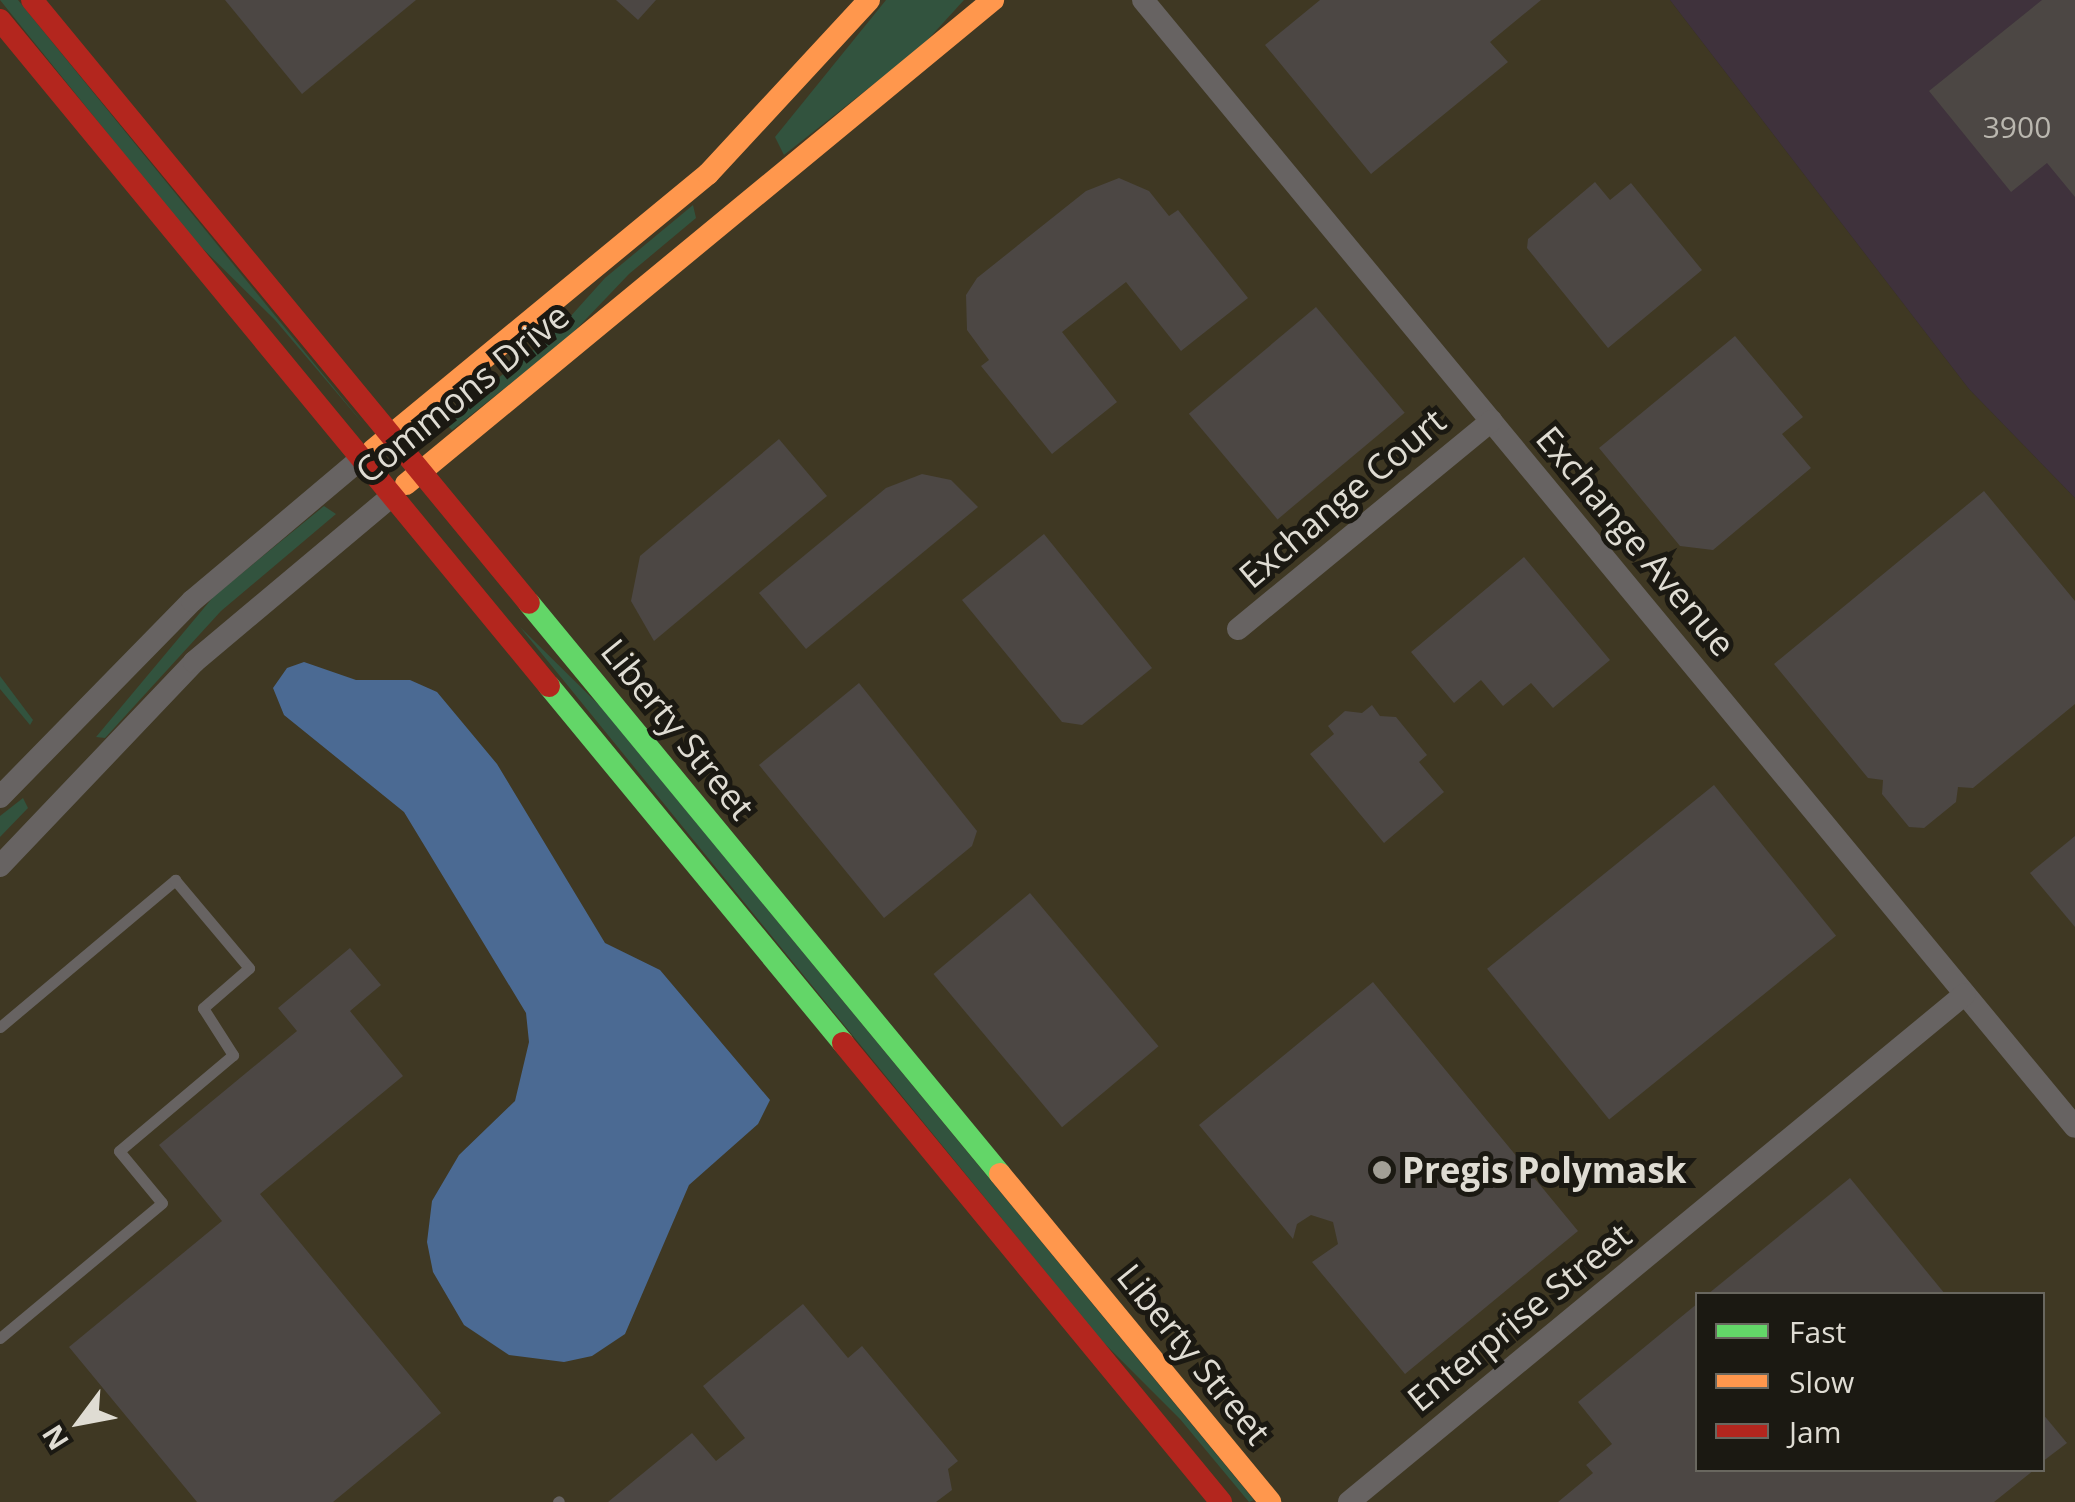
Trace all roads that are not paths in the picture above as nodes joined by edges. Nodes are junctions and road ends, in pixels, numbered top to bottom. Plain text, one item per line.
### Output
1 (32, 0) edge
2 (869, 0) edge
3 (992, 0) edge
4 (1143, 0) edge
5 (0, 20) edge
6 (1491, 421) junction
7 (391, 436) junction
8 (362, 458) junction
9 (420, 472) junction
10 (393, 495) junction
11 (1238, 629) dead end
12 (0, 796) edge
13 (0, 866) edge
14 (1965, 994) junction
15 (0, 1027) edge
16 (2075, 1127) edge
17 (0, 1338) edge
18 (1221, 1502) edge
19 (1270, 1502) edge
20 (1349, 1502) edge

1 - 7 street, Liberty Street
2 - 7 street, Commons Drive
3 - 9 street, Commons Drive
4 - 6 street, Exchange Avenue
5 - 8 street, Liberty Street
6 - 11 street, Exchange Court
6 - 14 street, Exchange Avenue
7 - 8 street, Commons Drive
7 - 9 street, Liberty Street
8 - 10 street, Liberty Street
8 - 12 street, Commons Drive
9 - 10 street, Commons Drive
9 - 19 street, Liberty Street
10 - 13 street, Commons Drive
10 - 18 street, Liberty Street
14 - 16 street, Exchange Avenue
14 - 20 street, Enterprise Street
15 - 17 lane

